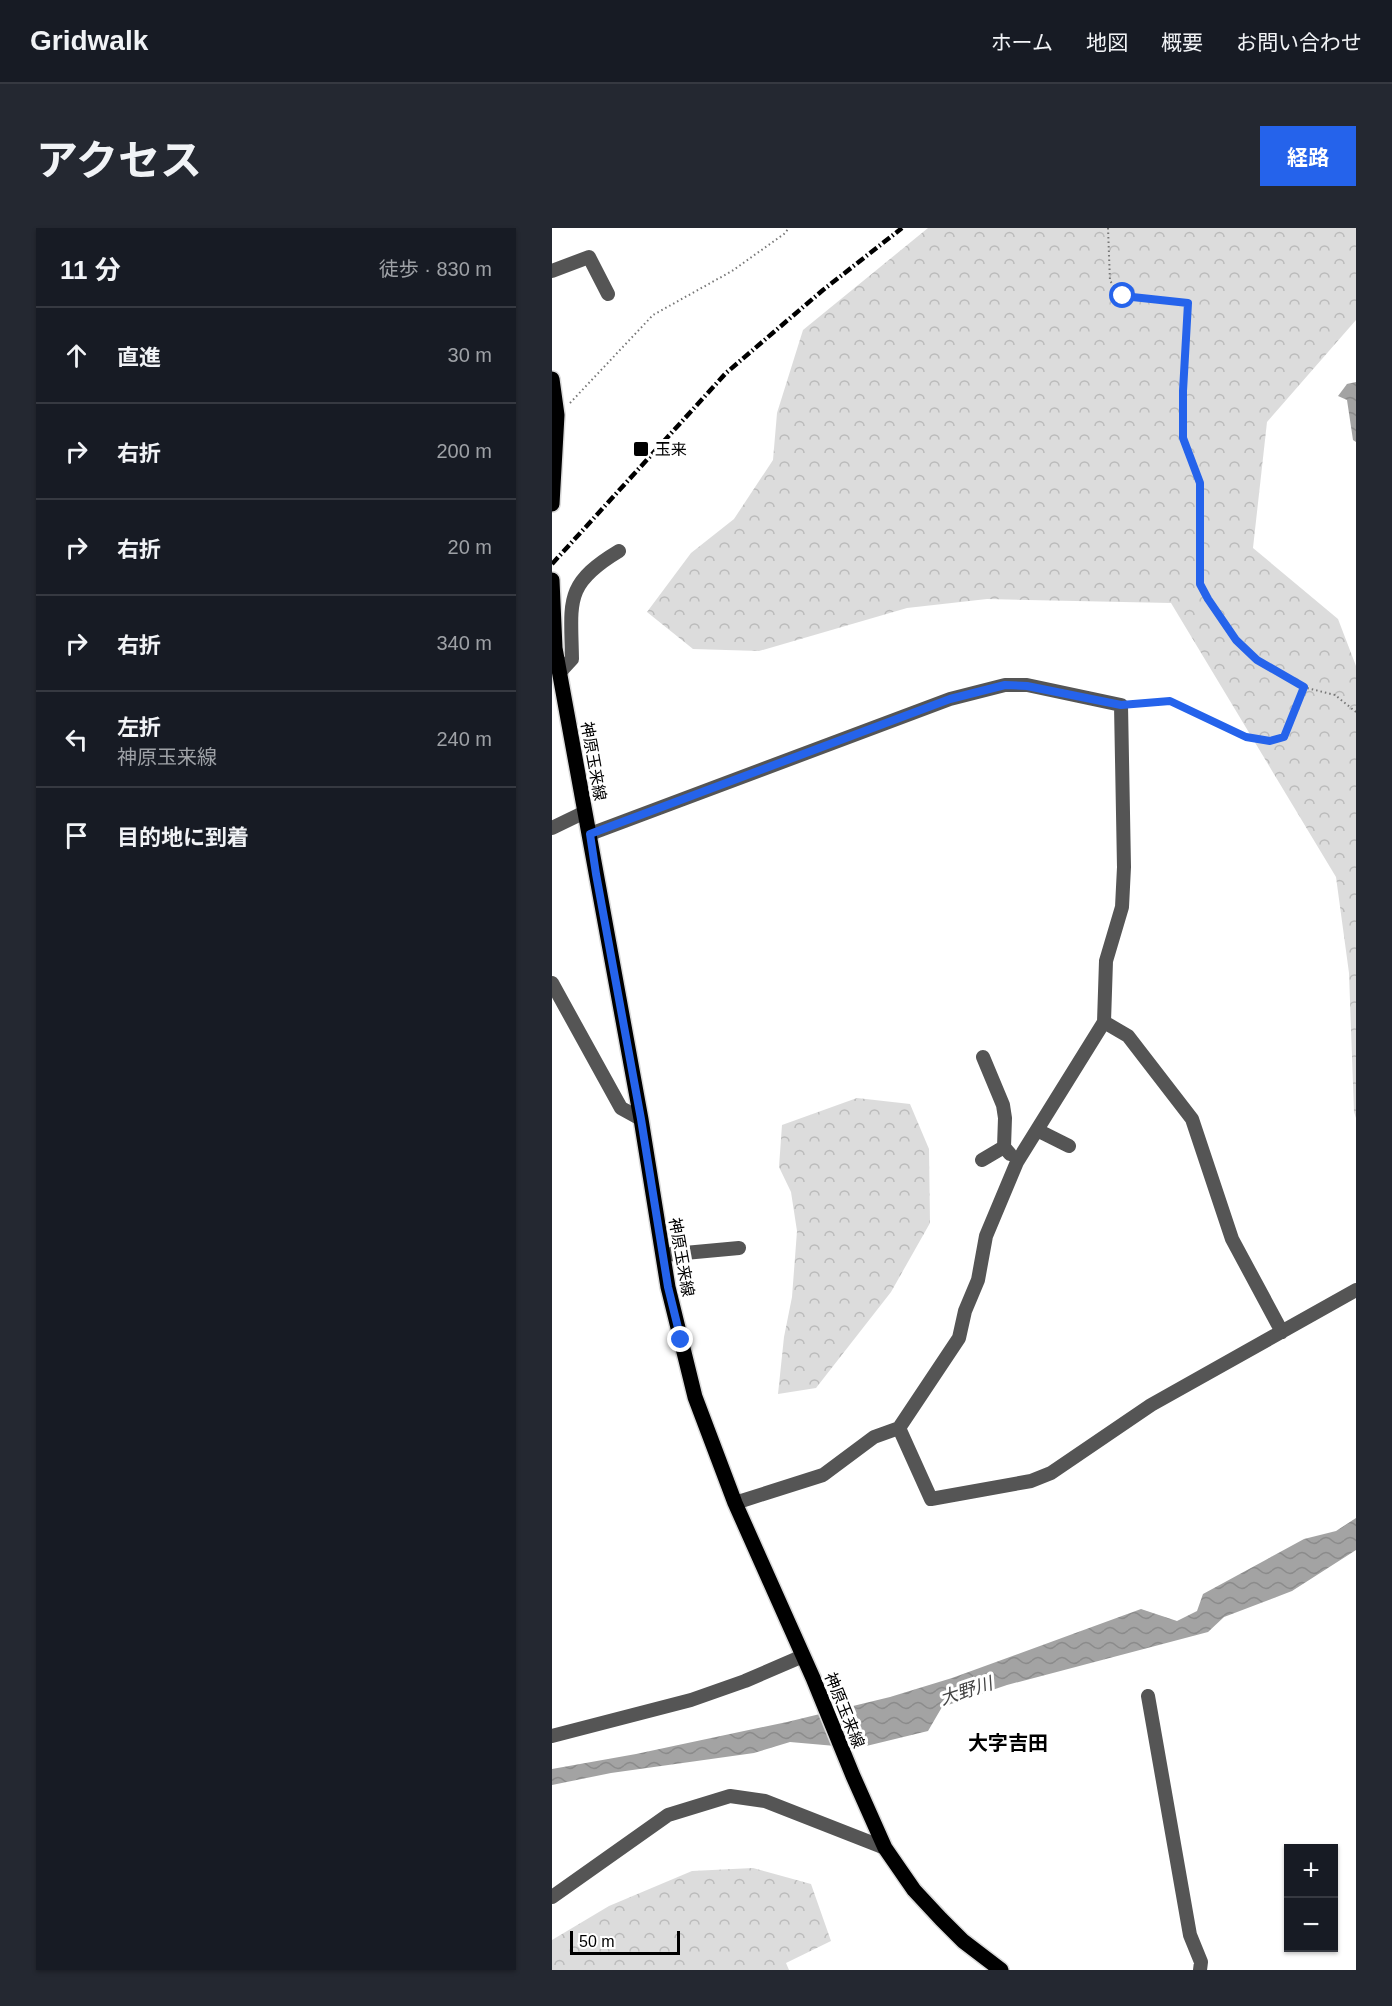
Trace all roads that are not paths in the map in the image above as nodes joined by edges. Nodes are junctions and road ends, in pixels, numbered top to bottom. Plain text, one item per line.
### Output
1 (552, 271) edge
2 (608, 294) dead end
3 (552, 379) edge
4 (555, 418) edge
5 (552, 504) edge
6 (619, 551) dead end
7 (552, 580) edge
8 (554, 648) edge
9 (560, 672) junction
10 (585, 812) junction
11 (552, 828) edge
12 (590, 834) junction
13 (552, 983) edge
14 (1104, 1022) junction
15 (983, 1057) dead end
16 (641, 1119) junction
17 (1037, 1130) junction
18 (1069, 1146) dead end
19 (1004, 1148) junction
20 (982, 1160) dead end
21 (1017, 1162) junction
22 (739, 1248) dead end
23 (663, 1255) junction
24 (1356, 1290) edge
25 (1282, 1332) junction
26 (899, 1428) junction
27 (735, 1503) junction
28 (803, 1656) junction
29 (1148, 1696) dead end
30 (552, 1736) edge
31 (885, 1848) junction
32 (552, 1897) edge
33 (1001, 1970) edge
34 (1200, 1970) edge

1 - 2 street
3 - 4 main road
4 - 5 main road
6 - 9 street
7 - 8 main road, 神原玉来線
8 - 9 main road, 神原玉来線
9 - 10 main road, 神原玉来線
10 - 11 street
10 - 12 main road, 神原玉来線
12 - 14 street
12 - 16 main road, 神原玉来線
13 - 16 street
14 - 17 street
14 - 25 street
15 - 19 street
16 - 23 main road, 神原玉来線
17 - 18 street
17 - 21 street
19 - 20 street
19 - 21 street
21 - 26 street
22 - 23 street
23 - 27 main road, 神原玉来線
24 - 25 street
25 - 26 street
26 - 27 street
27 - 28 main road, 神原玉来線
28 - 30 street
28 - 31 main road, 神原玉来線
29 - 34 street
31 - 32 street
31 - 33 main road, 神原玉来線

